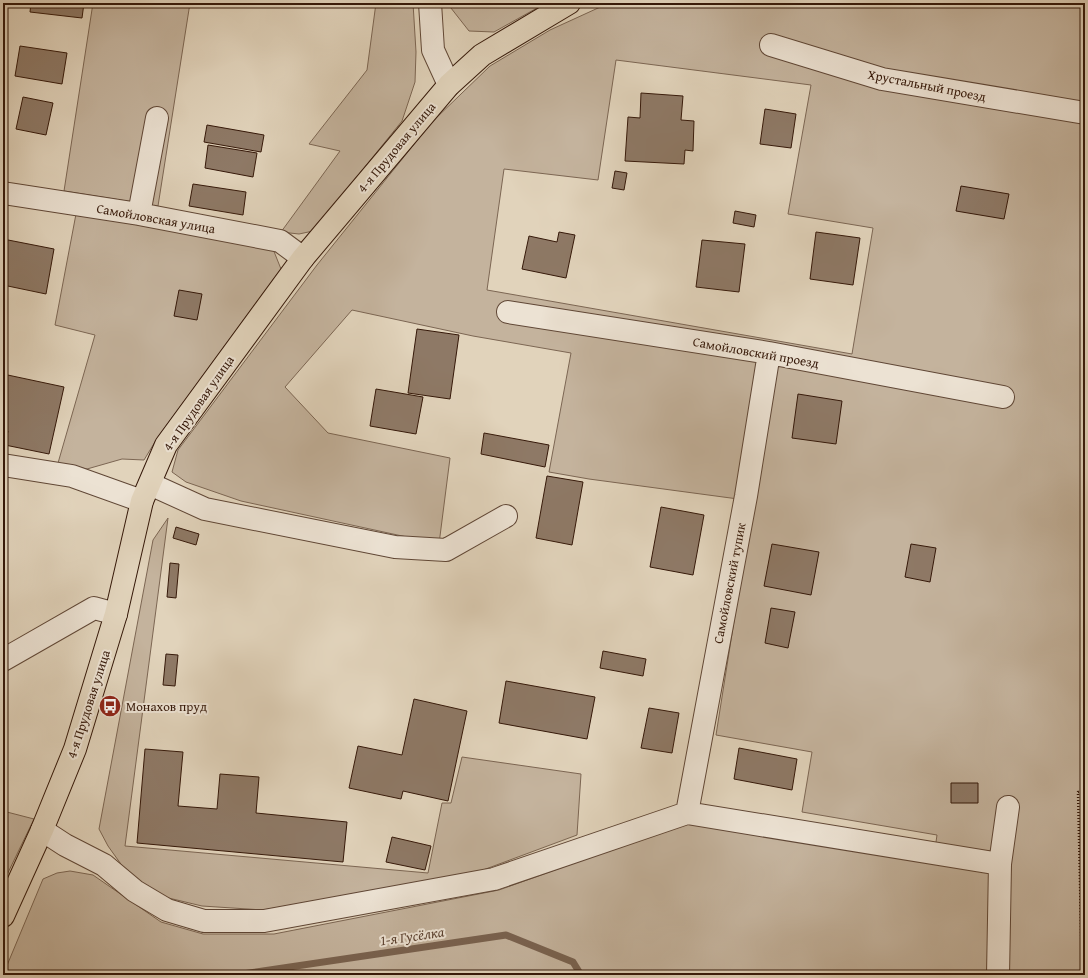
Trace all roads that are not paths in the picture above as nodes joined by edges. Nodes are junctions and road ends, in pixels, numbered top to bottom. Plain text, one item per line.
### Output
1 (430, 3) edge
2 (569, 3) edge
3 (771, 46) dead end
4 (449, 85) junction
5 (1085, 113) edge
6 (157, 118) dead end
7 (3, 193) edge
8 (140, 214) junction
9 (303, 258) junction
10 (508, 312) dead end
11 (769, 353) junction
12 (1003, 396) dead end
13 (3, 465) edge
14 (146, 493) junction
15 (506, 516) dead end
16 (116, 614) junction
17 (3, 660) edge
18 (1008, 807) dead end
19 (687, 813) junction
20 (42, 830) junction
21 (1000, 864) junction
22 (3, 916) edge
23 (998, 975) edge

1 - 4 street
2 - 4 main road, 4-я Прудовая улица
3 - 5 street, Хрустальный проезд
4 - 9 main road, 4-я Прудовая улица
6 - 8 street
7 - 8 street, Самойловская улица
8 - 9 street, Самойловская улица
9 - 14 main road, 4-я Прудовая улица
10 - 11 street, Самойловский проезд
11 - 12 street, Самойловский проезд
11 - 19 street, Самойловский тупик
13 - 14 street
14 - 15 street
14 - 16 main road, 4-я Прудовая улица
16 - 17 street
16 - 20 main road, 4-я Прудовая улица
18 - 21 street
19 - 20 street
19 - 21 street
20 - 22 main road, 4-я Прудовая улица
21 - 23 street

